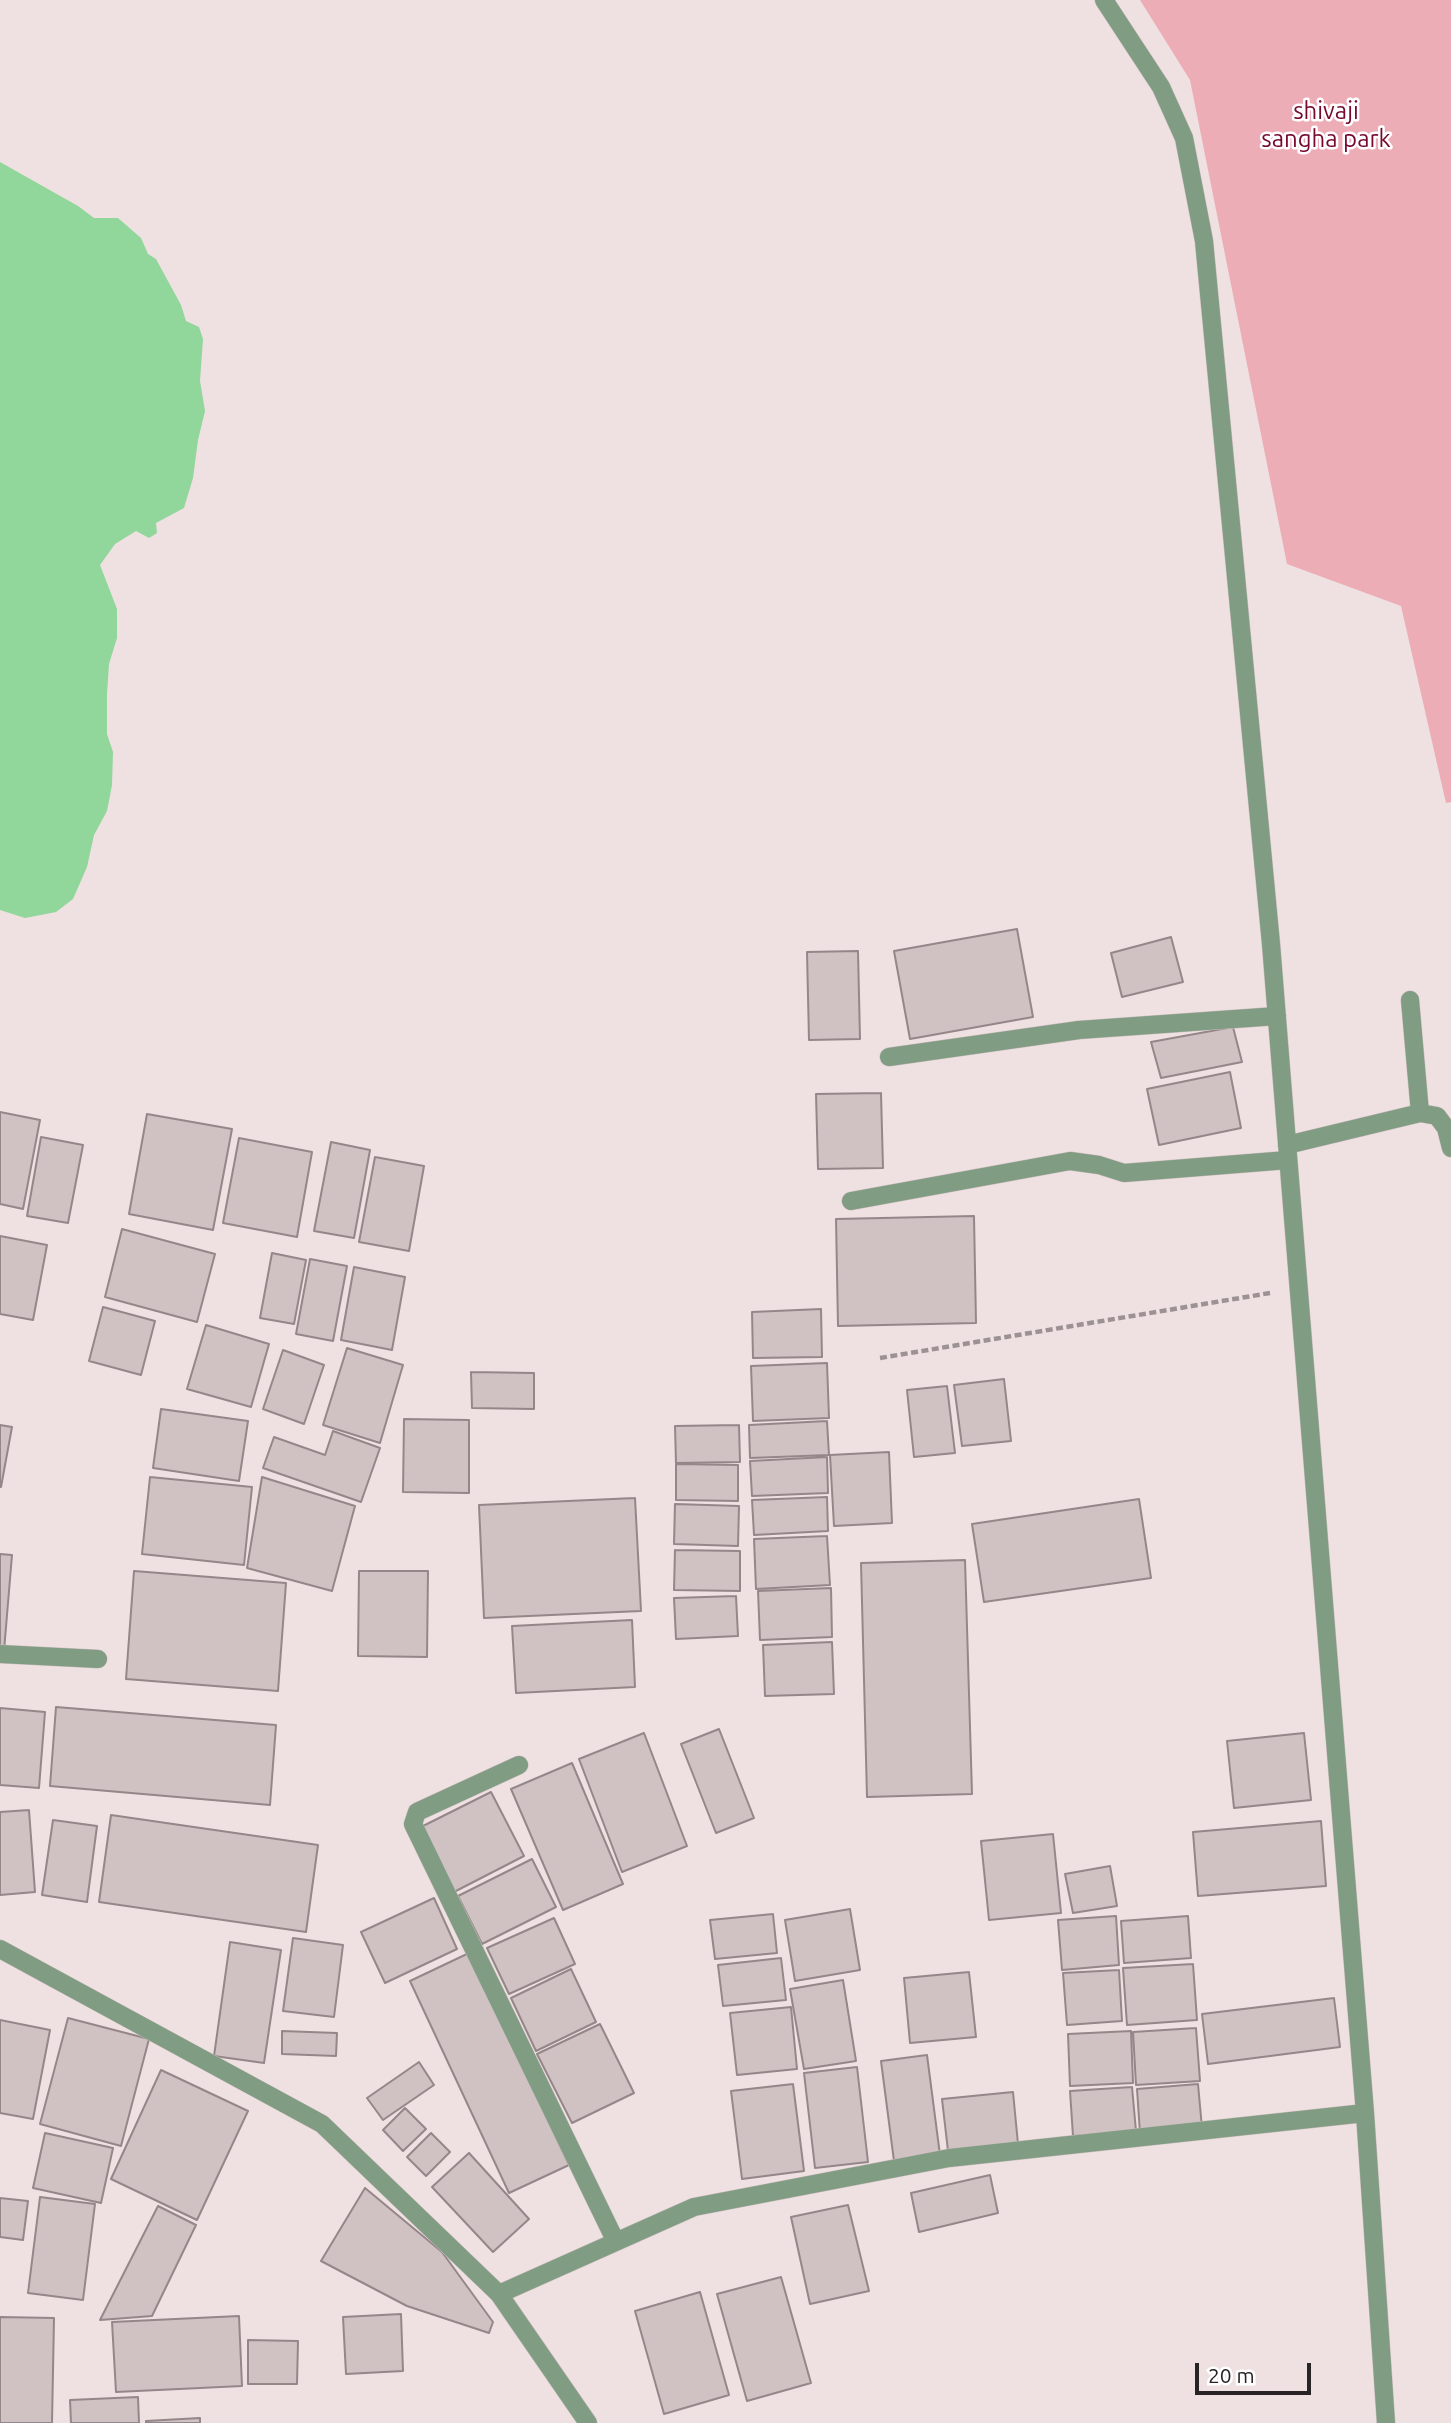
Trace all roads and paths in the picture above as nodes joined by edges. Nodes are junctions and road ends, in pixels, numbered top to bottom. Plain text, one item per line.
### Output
1 (1104, 0) edge
2 (1410, 1000) dead end
3 (1277, 1016) junction
4 (888, 1057) dead end
5 (1420, 1113) junction
6 (1451, 1148) edge
7 (1288, 1152) junction
8 (851, 1201) dead end
9 (1299, 1288) junction
10 (880, 1358) dead end
11 (0, 1654) edge
12 (98, 1659) dead end
13 (519, 1765) dead end
14 (0, 1949) edge
15 (1365, 2113) junction
16 (615, 2240) junction
17 (499, 2294) junction
18 (588, 2423) edge
19 (1386, 2423) edge

1 - 3 street
2 - 5 street
3 - 4 street
3 - 7 street
5 - 6 street
5 - 7 street
7 - 8 street
7 - 9 street
9 - 10 path
9 - 15 street
11 - 12 street
13 - 16 street
14 - 17 street
15 - 16 street
15 - 19 street
16 - 17 street
17 - 18 street

